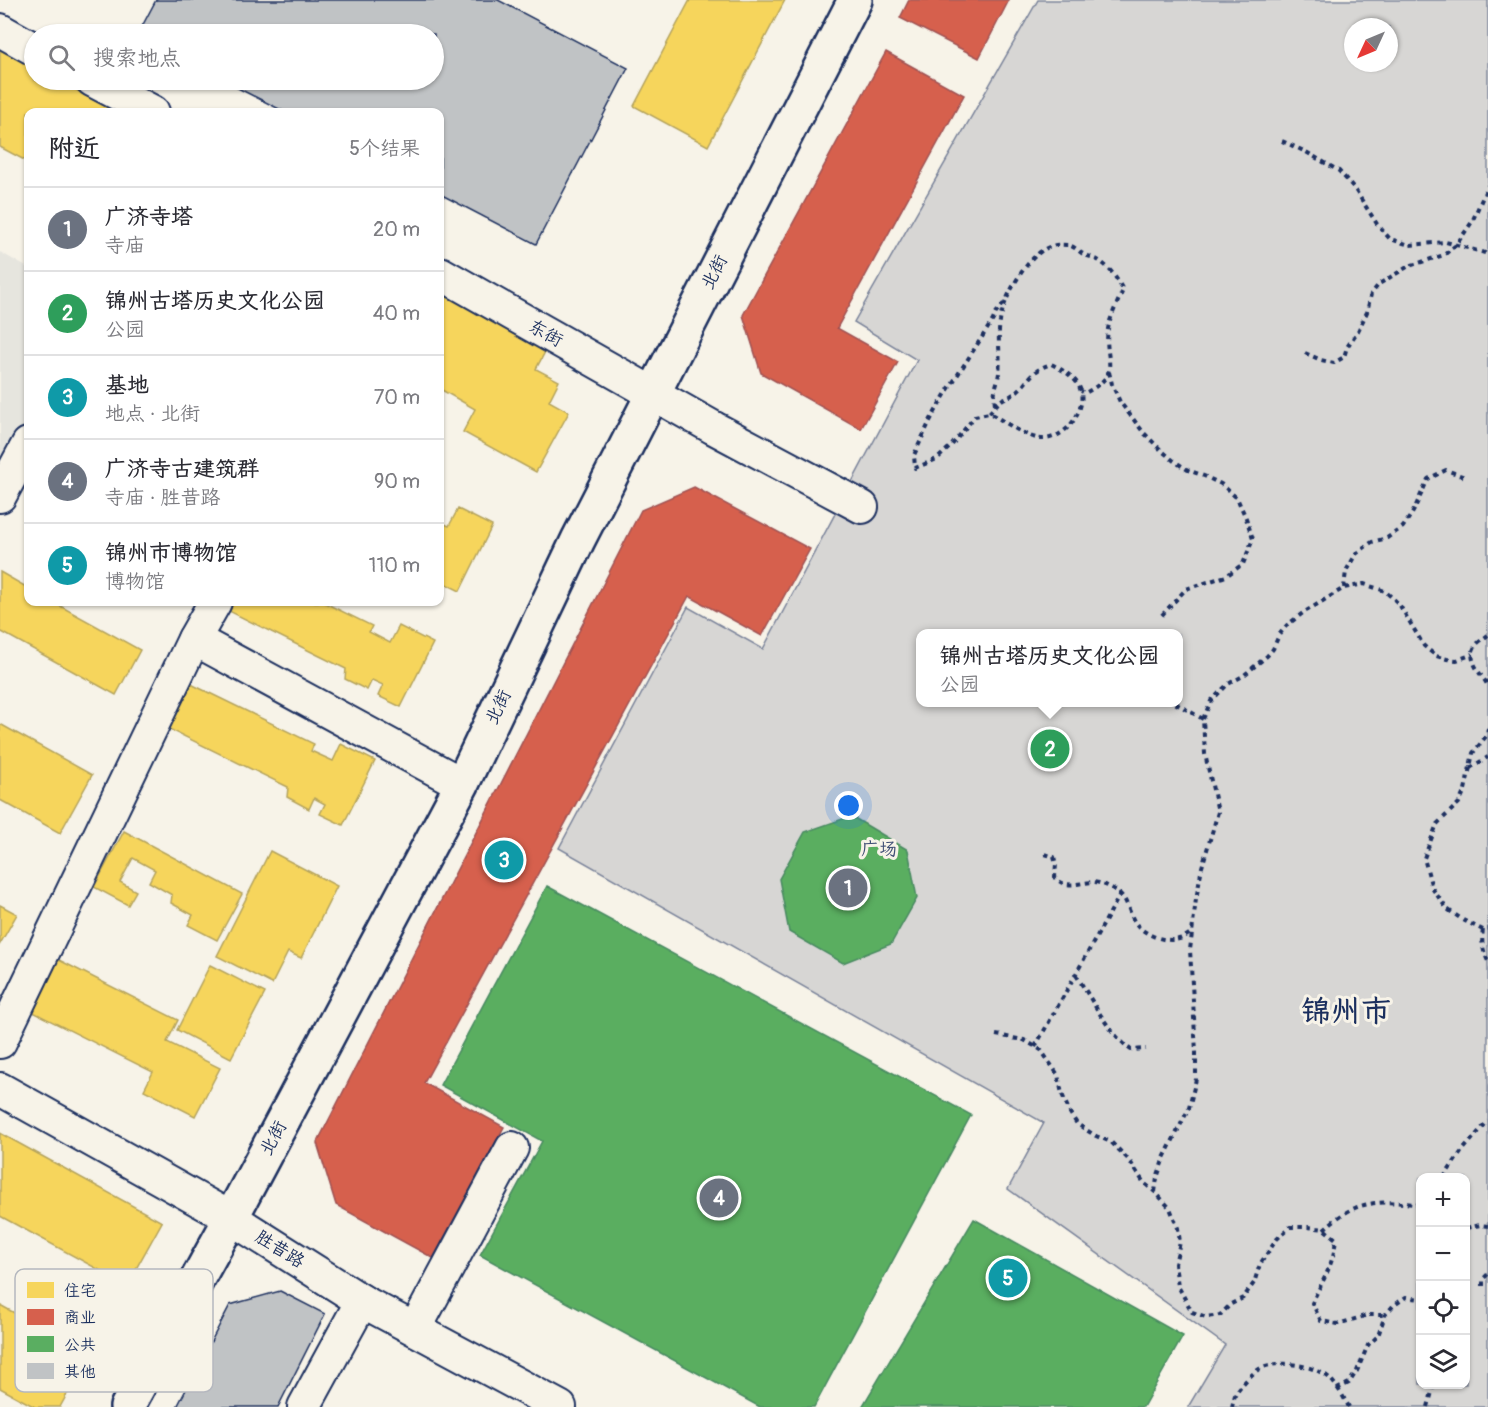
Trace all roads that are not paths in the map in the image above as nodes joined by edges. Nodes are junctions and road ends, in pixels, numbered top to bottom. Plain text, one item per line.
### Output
1 (855, 0) edge
2 (0, 30) edge
3 (24, 43) edge
4 (111, 90) edge
5 (145, 108) edge
6 (444, 275) edge
7 (652, 393) junction
8 (24, 451) edge
9 (0, 496) edge
10 (862, 507) dead end
11 (213, 606) edge
12 (194, 639) junction
13 (462, 784) junction
14 (0, 1042) edge
15 (0, 1089) edge
16 (512, 1148) dead end
17 (231, 1218) junction
18 (203, 1269) edge
19 (362, 1300) junction
20 (415, 1329) junction
21 (135, 1392) edge
22 (127, 1407) edge
23 (304, 1407) edge
24 (560, 1407) edge

1 - 7 street, 北街
2 - 3 street
4 - 5 street
6 - 7 street, 东街
7 - 10 street, 东街
7 - 13 street, 北街
8 - 9 street
11 - 12 street
12 - 13 street
12 - 14 street
13 - 17 street, 北街
15 - 17 street, 胜昔路
16 - 20 street
17 - 18 street, 北街
17 - 19 street, 胜昔路
19 - 20 street, 胜昔路
19 - 23 street
20 - 24 street, 胜昔路
21 - 22 street, 北街

